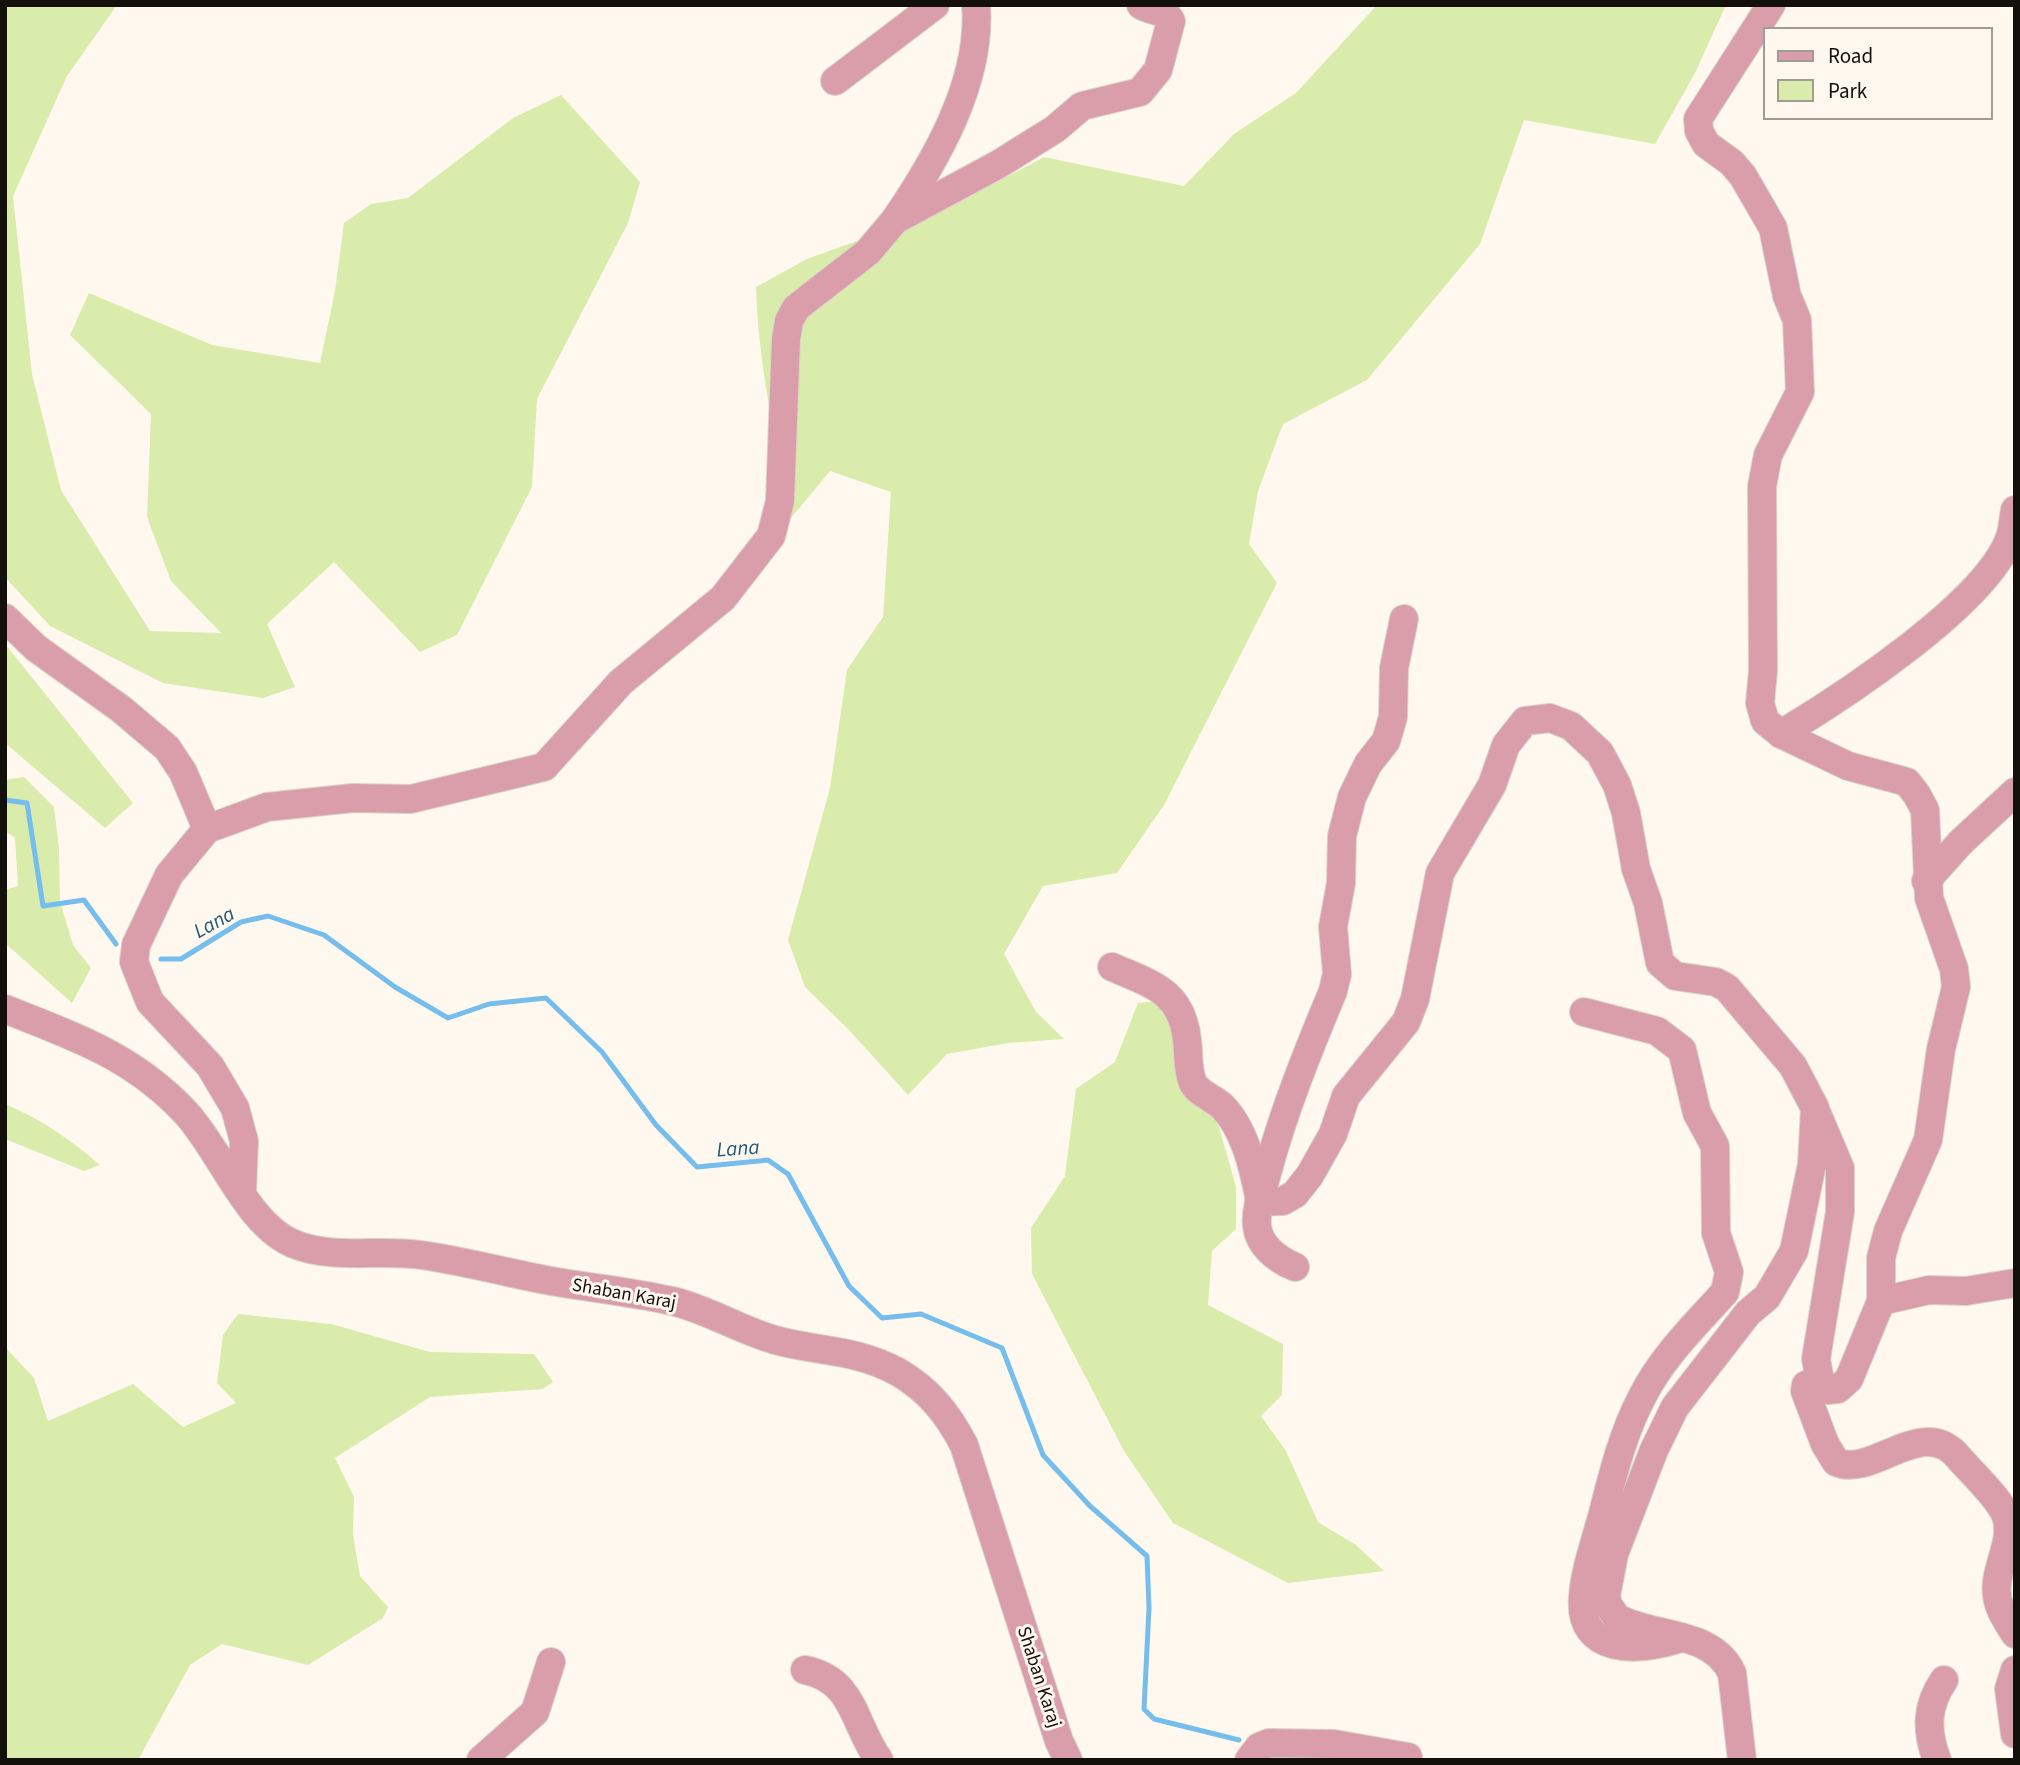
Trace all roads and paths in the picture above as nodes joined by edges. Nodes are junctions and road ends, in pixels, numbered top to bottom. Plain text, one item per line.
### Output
1 (934, 5) edge
2 (976, 5) edge
3 (1141, 5) edge
4 (1771, 5) edge
5 (835, 81) dead end
6 (895, 220) junction
7 (2015, 510) edge
8 (5, 618) edge
9 (1404, 619) dead end
10 (1781, 734) junction
11 (2015, 792) edge
12 (207, 829) junction
13 (1926, 881) junction
14 (1112, 967) dead end
15 (5, 1009) edge
16 (1584, 1012) dead end
17 (1815, 1108) junction
18 (242, 1191) junction
19 (1260, 1202) junction
20 (1296, 1267) dead end
21 (2015, 1283) edge
22 (1881, 1301) junction
23 (1819, 1380) junction
24 (2015, 1634) edge
25 (1681, 1638) junction
26 (551, 1662) dead end
27 (805, 1670) dead end
28 (2015, 1670) edge
29 (1944, 1680) dead end
30 (2015, 1734) edge
31 (1408, 1757) dead end
32 (481, 1760) edge
33 (879, 1760) edge
34 (1068, 1760) edge
35 (1249, 1760) edge
36 (1742, 1760) edge
37 (1937, 1760) edge

1 - 5 street
2 - 6 street
3 - 6 street
4 - 10 street
6 - 12 street
7 - 10 street
8 - 12 street
9 - 19 street
10 - 13 street
11 - 13 street
12 - 18 street
13 - 22 street
14 - 19 street
15 - 18 street, Shaban Karaj
16 - 25 street
17 - 19 street
17 - 23 street
17 - 25 street
18 - 34 street, Shaban Karaj
19 - 20 street
21 - 22 street
22 - 23 street
23 - 24 street
25 - 36 street
26 - 32 street
27 - 33 street
28 - 30 street
29 - 37 street
31 - 35 street

